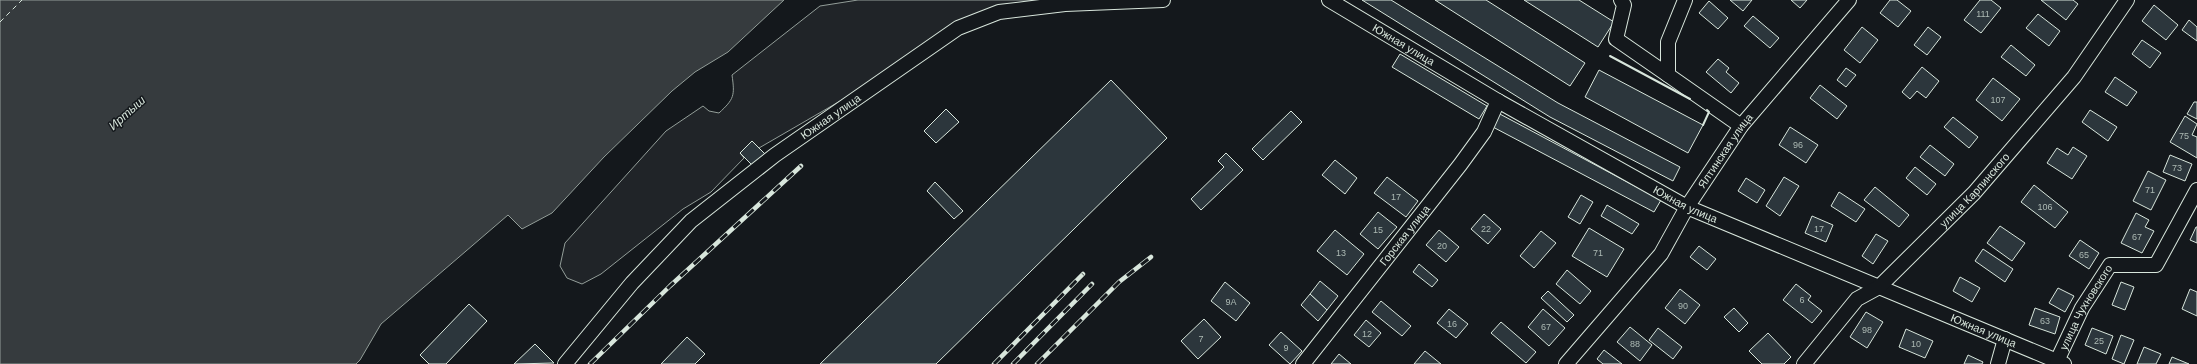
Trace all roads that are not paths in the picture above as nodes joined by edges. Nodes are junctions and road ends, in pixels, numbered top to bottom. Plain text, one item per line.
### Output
1 (1163, 0) edge
2 (1328, 0) edge
3 (1621, 0) edge
4 (1685, 0) edge
5 (1849, 0) edge
6 (2127, 0) edge
7 (1668, 75) junction
8 (1498, 101) junction
9 (1741, 126) junction
10 (2197, 190) edge
11 (1687, 207) junction
12 (1879, 287) junction
13 (2005, 339) junction
14 (2060, 363) edge
15 (565, 364) edge
16 (1303, 364) edge
17 (1566, 364) edge
18 (1804, 364) edge
19 (1998, 364) edge

1 - 15 street, Южная улица
2 - 8 street, Южная улица
3 - 7 street
4 - 7 street
5 - 9 street, Ялтинская улица
6 - 12 street, улица Карпинского
7 - 9 street
8 - 11 street, Южная улица
8 - 16 street, Горская улица
9 - 11 street, Ялтинская улица
10 - 14 street, улица Чухновского
11 - 12 street, Южная улица
11 - 17 street, Ялтинская улица
12 - 13 street, Южная улица
12 - 18 street, улица Карпинского
13 - 14 street, Южная улица
13 - 19 street

